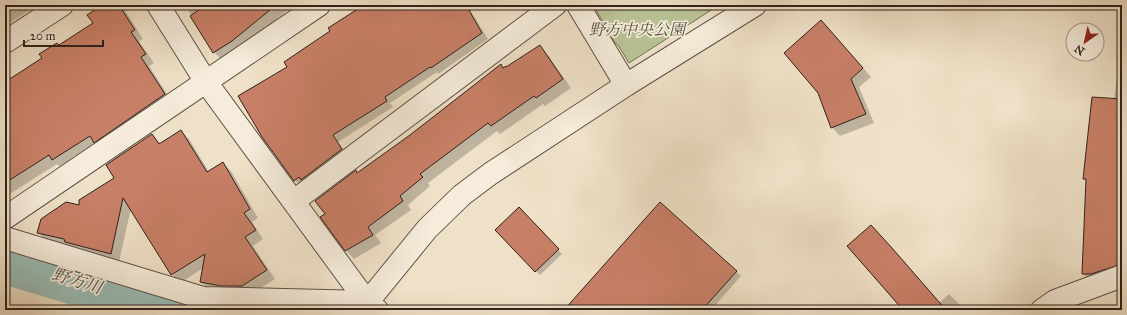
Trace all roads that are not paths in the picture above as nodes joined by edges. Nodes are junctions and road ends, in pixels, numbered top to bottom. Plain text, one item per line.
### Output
1 (62, 5) edge
2 (158, 5) edge
3 (319, 5) edge
4 (555, 5) edge
5 (578, 5) edge
6 (755, 5) edge
7 (5, 42) edge
8 (206, 82) junction
9 (626, 85) junction
10 (294, 201) junction
11 (5, 218) edge
12 (5, 238) edge
13 (1122, 276) edge
14 (368, 307) edge
15 (1042, 310) edge

1 - 7 street
2 - 8 street
3 - 8 street
4 - 10 street
5 - 9 street
6 - 9 street
8 - 10 street
8 - 11 street
9 - 14 street
10 - 14 street
12 - 14 street
13 - 15 street

